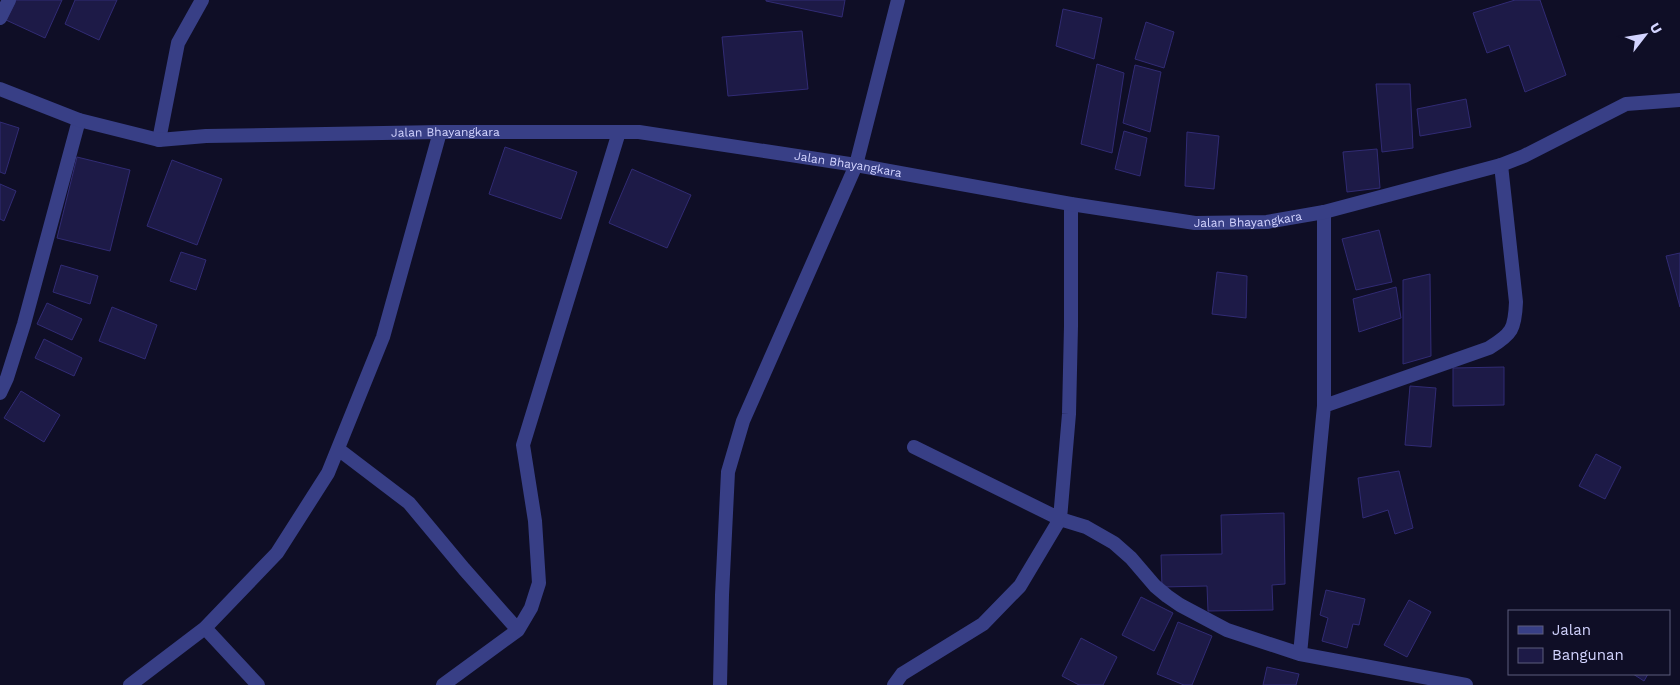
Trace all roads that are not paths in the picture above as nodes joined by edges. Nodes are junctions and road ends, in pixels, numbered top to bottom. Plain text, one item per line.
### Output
1 (9, 0) edge
2 (202, 0) edge
3 (898, 0) edge
4 (0, 18) edge
5 (0, 89) edge
6 (1680, 100) edge
7 (79, 120) junction
8 (440, 132) junction
9 (620, 132) junction
10 (159, 140) junction
11 (856, 165) junction
12 (1501, 165) junction
13 (1071, 204) junction
14 (1324, 212) junction
15 (0, 393) edge
16 (1324, 406) junction
17 (914, 447) dead end
18 (338, 449) junction
19 (1060, 519) junction
20 (205, 628) junction
21 (518, 630) junction
22 (1300, 654) junction
23 (130, 685) edge
24 (258, 685) edge
25 (443, 685) edge
26 (720, 685) edge
27 (894, 685) edge
28 (1466, 685) edge

1 - 4 street
2 - 10 street
3 - 11 street
5 - 7 street, Jalan Bhayangkara
6 - 12 street, Jalan Bhayangkara
7 - 10 street, Jalan Bhayangkara
7 - 15 street
8 - 9 street, Jalan Bhayangkara
8 - 10 street, Jalan Bhayangkara
8 - 18 street
9 - 11 street, Jalan Bhayangkara
9 - 21 street
11 - 13 street, Jalan Bhayangkara
11 - 26 street
12 - 14 street, Jalan Bhayangkara
12 - 16 street
13 - 14 street, Jalan Bhayangkara
13 - 19 street
14 - 16 street
16 - 22 street
17 - 19 street
18 - 20 street
18 - 21 street
19 - 22 street
19 - 27 street
20 - 23 street
20 - 24 street
21 - 25 street
22 - 28 street

